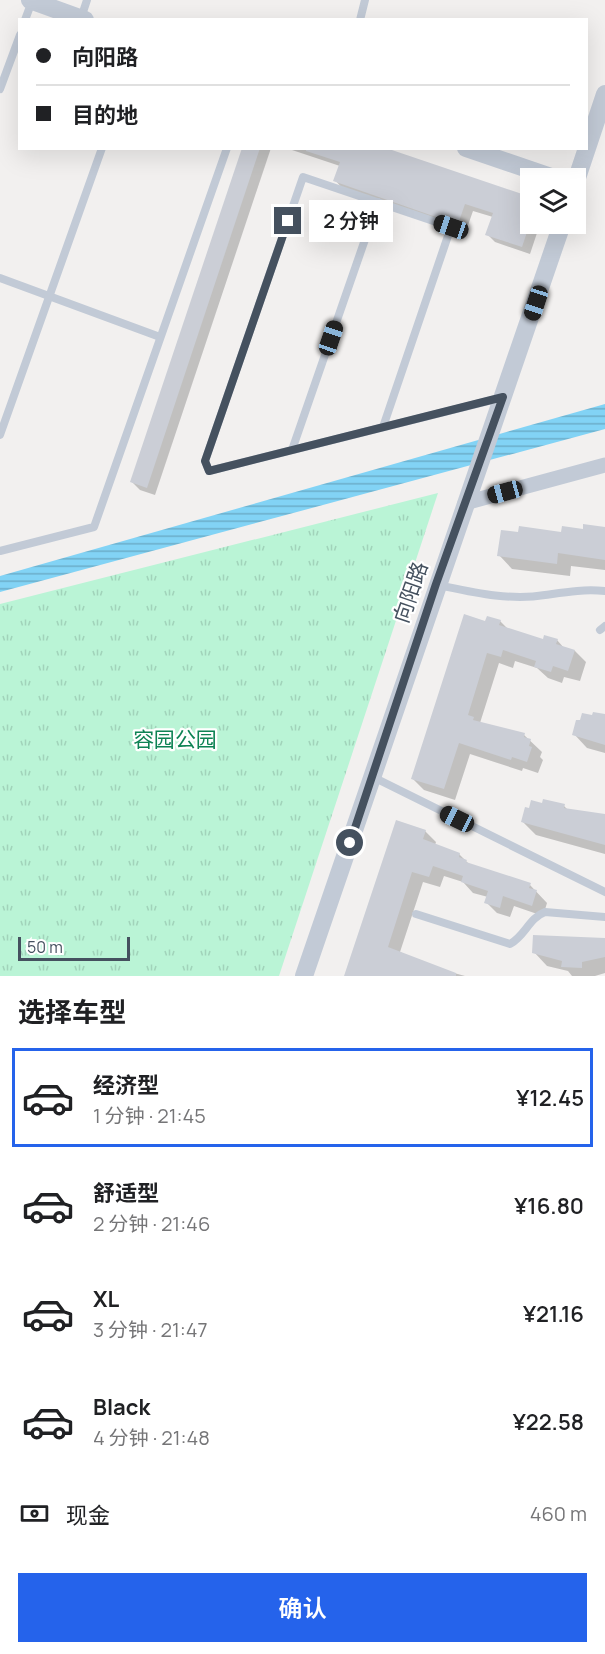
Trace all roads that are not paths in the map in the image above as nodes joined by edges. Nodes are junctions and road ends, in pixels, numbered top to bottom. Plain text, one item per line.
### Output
1 (31, 0) edge
2 (87, 0) edge
3 (365, 0) edge
4 (26, 18) edge
5 (80, 18) edge
6 (83, 18) edge
7 (360, 18) edge
8 (18, 40) edge
9 (0, 89) edge
10 (605, 94) edge
11 (588, 145) edge
12 (101, 150) edge
13 (225, 150) edge
14 (472, 150) edge
15 (586, 150) edge
16 (525, 168) edge
17 (580, 168) edge
18 (378, 202) junction
19 (559, 234) edge
20 (0, 278) edge
21 (49, 296) junction
22 (160, 337) junction
23 (503, 397) junction
24 (383, 428) junction
25 (0, 435) edge
26 (292, 450) junction
27 (605, 465) edge
28 (465, 503) junction
29 (0, 551) edge
30 (436, 584) junction
31 (605, 591) edge
32 (373, 777) junction
33 (605, 892) edge
34 (416, 914) dead end
35 (605, 917) edge
36 (304, 976) edge

1 - 4 lane
1 - 5 street
2 - 6 lane
3 - 7 lane
8 - 9 lane
10 - 11 street
12 - 21 lane
13 - 22 lane
14 - 16 street
15 - 17 street
18 - 24 lane
18 - 26 lane
18 - 26 lane
19 - 23 street, 向阳路
20 - 21 lane
21 - 22 lane
21 - 25 lane
22 - 29 lane
23 - 24 lane
23 - 28 street, 向阳路
24 - 26 lane
27 - 28 street
28 - 30 street, 向阳路
30 - 31 lane
30 - 32 street, 向阳路
32 - 33 lane
32 - 36 street, 向阳路
34 - 35 lane

